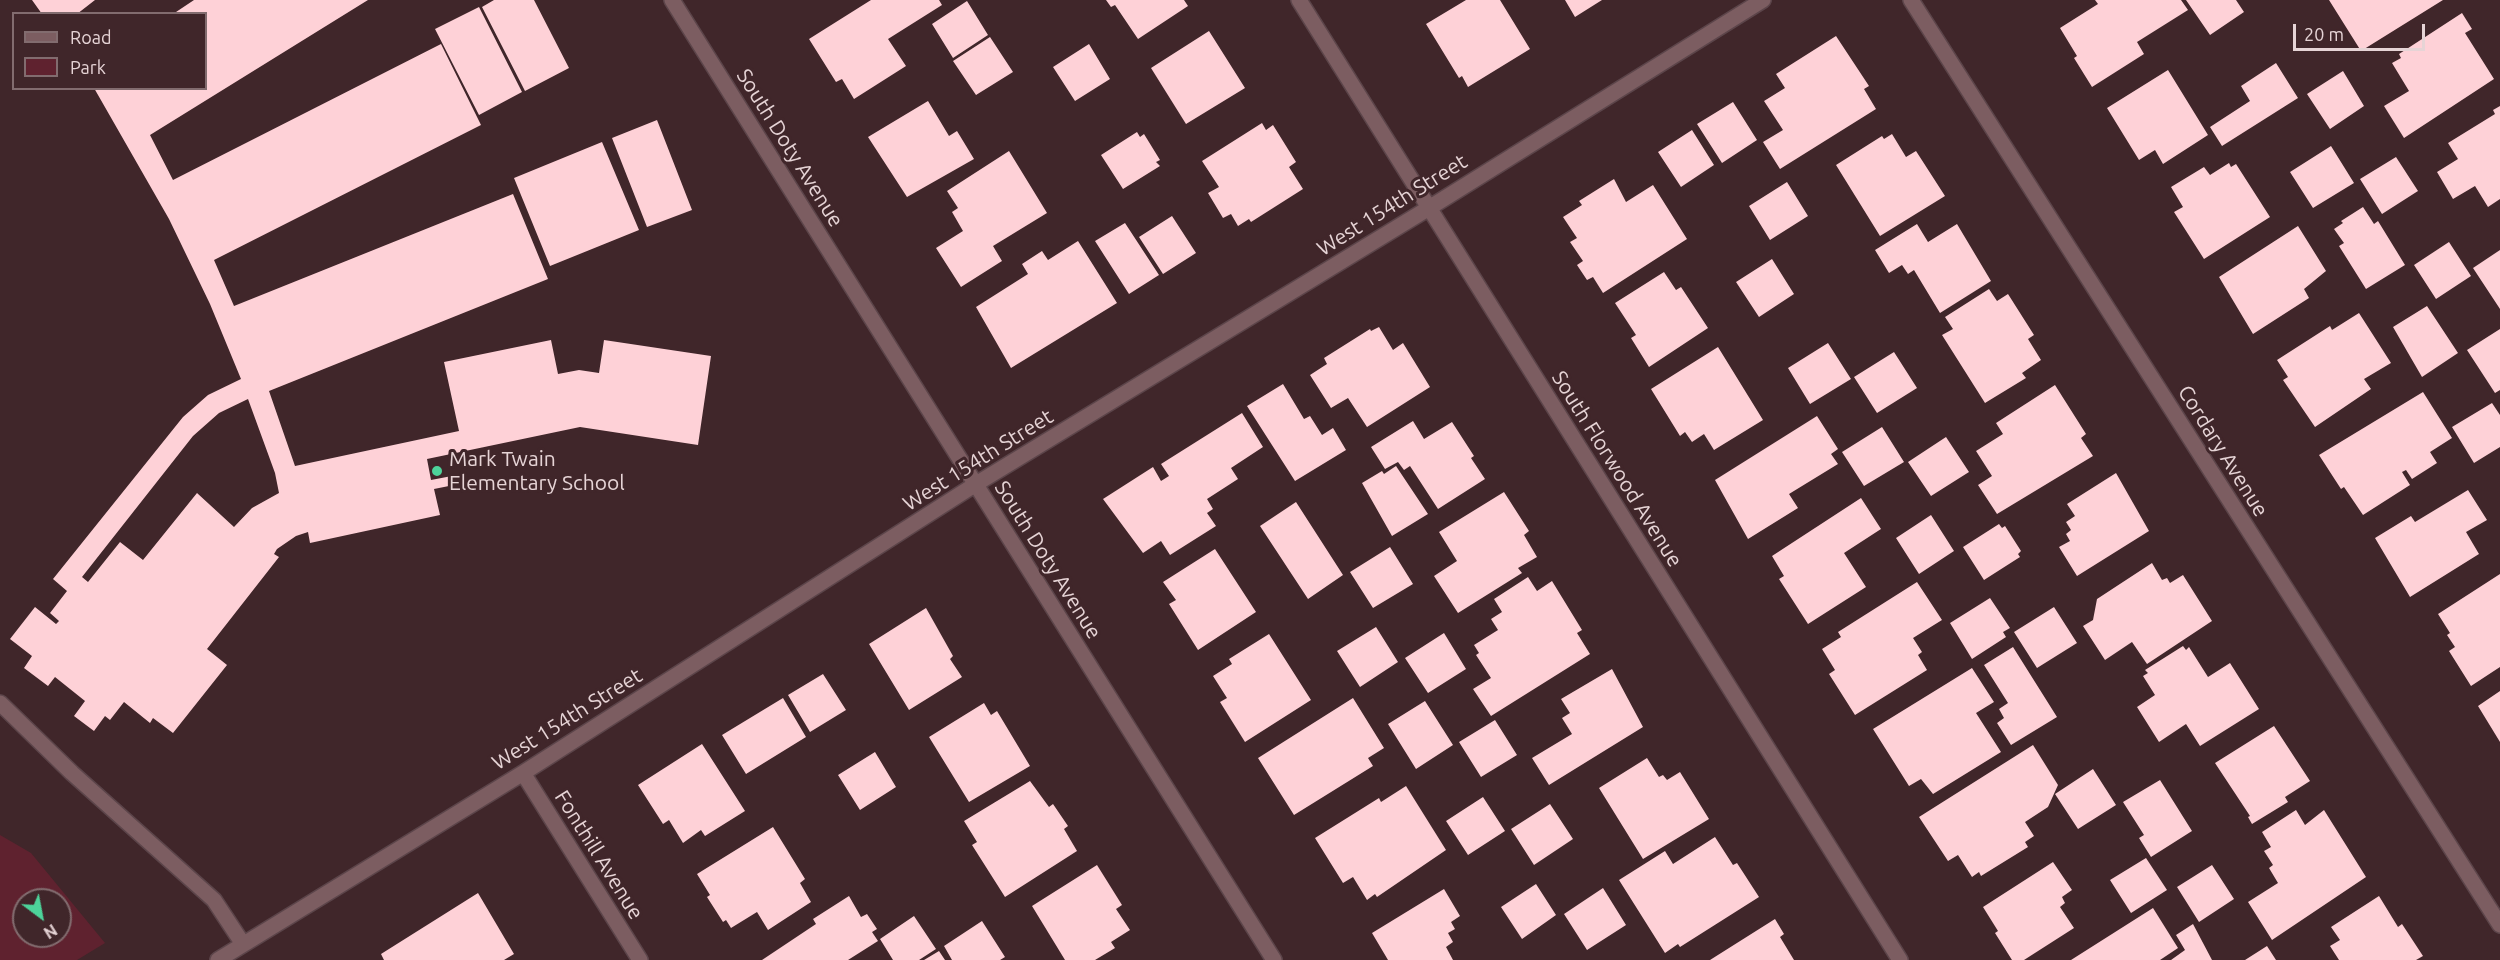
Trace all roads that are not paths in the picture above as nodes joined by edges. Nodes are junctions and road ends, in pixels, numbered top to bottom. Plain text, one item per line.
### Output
1 (672, 0) edge
2 (1299, 0) edge
3 (1763, 0) edge
4 (1911, 0) edge
5 (1429, 208) junction
6 (976, 484) junction
7 (0, 703) edge
8 (523, 773) junction
9 (2500, 925) edge
10 (243, 944) junction
11 (219, 960) edge
12 (640, 960) edge
13 (1274, 960) edge
14 (1900, 960) edge

1 - 6 street, South Doty Avenue
2 - 5 street, South Florwood Avenue
3 - 5 street, West 154th Street
4 - 9 street, Cordary Avenue
5 - 6 street, West 154th Street
5 - 14 street, South Florwood Avenue
6 - 8 street, West 154th Street
6 - 13 street, South Doty Avenue
7 - 10 street
8 - 10 street, West 154th Street
8 - 12 street, Fonthill Avenue
10 - 11 street, West 154th Street

